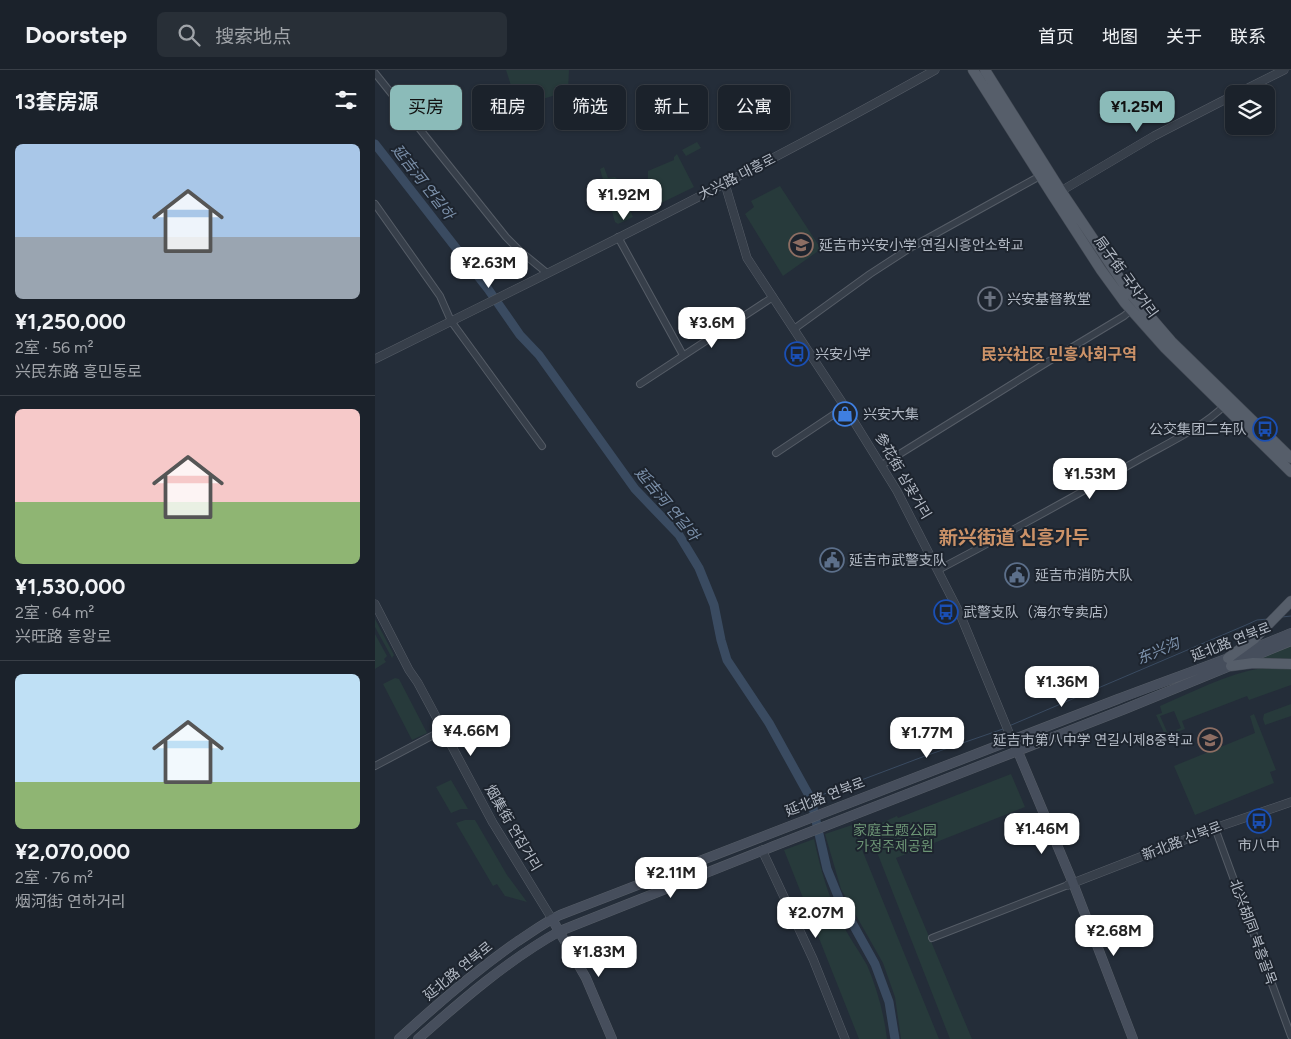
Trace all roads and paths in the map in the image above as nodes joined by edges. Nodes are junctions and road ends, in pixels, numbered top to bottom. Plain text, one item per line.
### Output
1 (935, 70) edge
2 (973, 70) edge
3 (985, 70) edge
4 (1284, 70) edge
5 (375, 74) edge
6 (1253, 85) edge
7 (1225, 99) edge
8 (1040, 176) junction
9 (725, 184) junction
10 (1057, 194) junction
11 (375, 204) edge
12 (619, 237) junction
13 (547, 272) junction
14 (773, 297) junction
15 (1131, 310) junction
16 (453, 320) junction
17 (794, 329) junction
18 (683, 355) junction
19 (375, 359) edge
20 (640, 384) dead end
21 (1224, 406) junction
22 (845, 407) junction
23 (542, 446) dead end
24 (776, 453) dead end
25 (1291, 458) edge
26 (882, 465) junction
27 (1291, 472) edge
28 (939, 570) junction
29 (1291, 601) edge
30 (375, 604) edge
31 (1291, 633) edge
32 (1291, 641) edge
33 (1229, 662) junction
34 (1291, 664) edge
35 (443, 730) junction
36 (1009, 732) junction
37 (1016, 751) junction
38 (375, 766) edge
39 (1291, 802) edge
40 (1215, 828) junction
41 (762, 850) junction
42 (1070, 884) junction
43 (552, 918) junction
44 (559, 931) junction
45 (933, 938) dead end
46 (1291, 1036) edge
47 (399, 1039) edge
48 (418, 1039) edge
49 (612, 1039) edge
50 (845, 1039) edge
51 (1127, 1039) edge
52 (1133, 1039) edge

1 - 9 street, 大兴路 대흥로
2 - 8 main road, 局子街 국자거리
3 - 10 main road, 局子街 국자거리
4 - 6 street
5 - 13 street
7 - 10 street
8 - 10 main road, 局子街 국자거리
8 - 17 street
9 - 12 street, 大兴路 대흥로
9 - 14 street, 参花街 삼꽃거리
10 - 15 main road, 局子街 국자거리
10 - 25 main road, 局子街 국자거리
11 - 16 street
12 - 13 street, 大兴路 대흥로
12 - 18 street
13 - 16 street, 大兴路 대흥로
14 - 17 street, 参花街 삼꽃거리
14 - 18 street
15 - 21 main road, 局子街 국자거리
15 - 26 street
16 - 19 street, 大兴路 대흥로
16 - 23 street
17 - 22 street, 参花街 삼꽃거리
18 - 20 street
21 - 27 main road, 局子街 국자거리
21 - 28 street
22 - 24 street
22 - 26 street, 参花街 삼꽃거리
26 - 28 street, 参花街 삼꽃거리
28 - 36 street, 参花街 삼꽃거리
29 - 33 main road
30 - 35 street, 烟集街 연집거리
31 - 33 main road, 延北路 연북로
32 - 33 main road, 延北路 연북로
33 - 34 main road
33 - 36 main road, 延北路 연북로
33 - 37 main road, 延北路 연북로
35 - 38 street
35 - 43 street, 烟集街 연집거리
36 - 37 main road, 参花街 삼꽃거리
36 - 43 main road, 延北路 연북로
37 - 41 main road, 延北路 연북로
37 - 42 main road, 参花街 삼꽃거리
39 - 40 street, 新北路 신북로
40 - 42 street, 新北路 신북로
40 - 46 street, 北兴胡同 북흥골목
41 - 44 main road, 延北路 연북로
41 - 50 street
42 - 45 street
42 - 51 main road, 参花街 삼꽃거리
42 - 52 main road, 参花街 삼꽃거리
43 - 44 main road, 烟集街 연집거리
43 - 47 main road, 延北路 연북로
44 - 48 main road, 延北路 연북로
44 - 49 main road, 烟集街 연집거리

